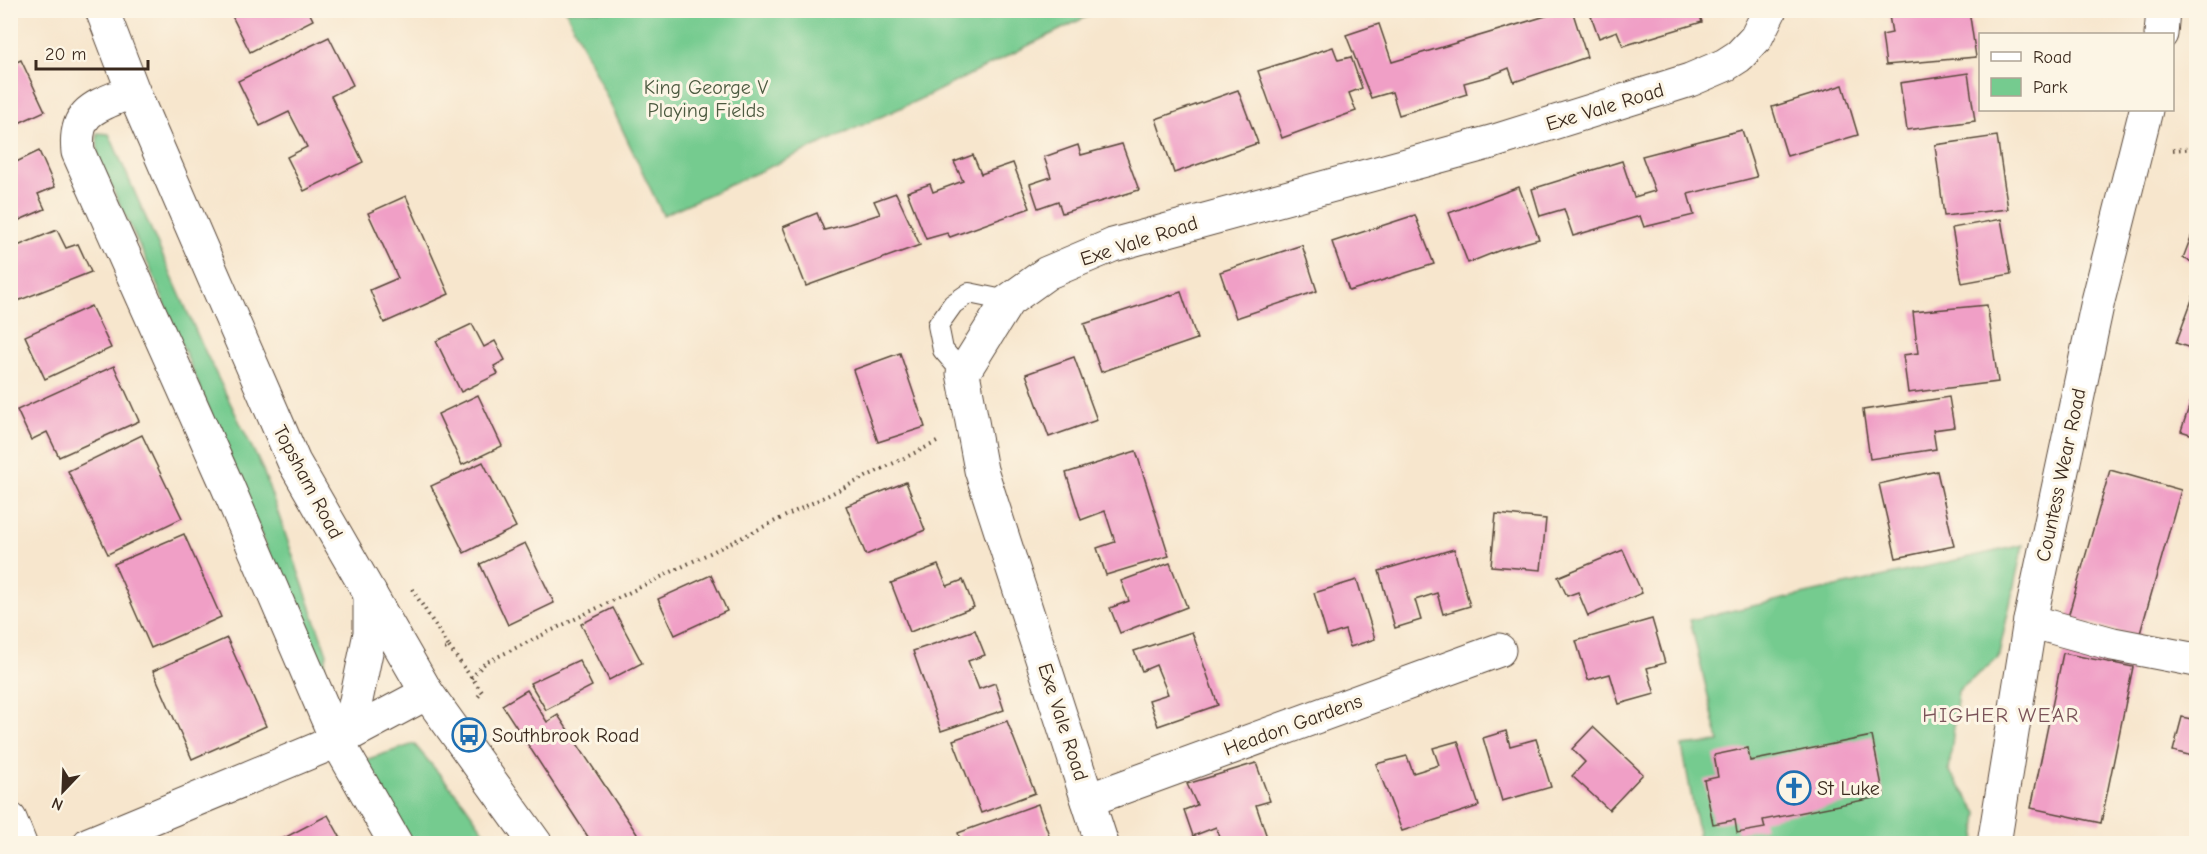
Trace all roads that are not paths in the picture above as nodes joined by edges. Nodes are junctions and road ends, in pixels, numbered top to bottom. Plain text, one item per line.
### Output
1 (102, 10) edge
2 (1770, 10) edge
3 (2163, 10) edge
4 (2161, 33) edge
5 (133, 91) junction
6 (2146, 111) edge
7 (1008, 301) junction
8 (963, 373) junction
9 (370, 593) junction
10 (2030, 621) junction
11 (1498, 650) dead end
12 (2196, 660) edge
13 (427, 693) junction
14 (343, 737) junction
15 (1088, 800) junction
16 (10, 819) edge
17 (20, 843) edge
18 (89, 843) edge
19 (396, 843) edge
20 (536, 843) edge
21 (1102, 843) edge
22 (1994, 843) edge

1 - 5 street, Topsham Road
2 - 7 street, Exe Vale Road
3 - 4 street
5 - 9 street, Topsham Road
5 - 14 street
6 - 10 street, Countess Wear Road
7 - 8 street, Exe Vale Road
7 - 8 lane
8 - 15 street, Exe Vale Road
9 - 13 street, Topsham Road
9 - 14 street
10 - 12 street
10 - 22 street, Countess Wear Road
11 - 15 street, Headon Gardens
13 - 14 street
13 - 20 street, Topsham Road
14 - 18 street
14 - 19 street
15 - 21 street, Exe Vale Road
16 - 17 street

